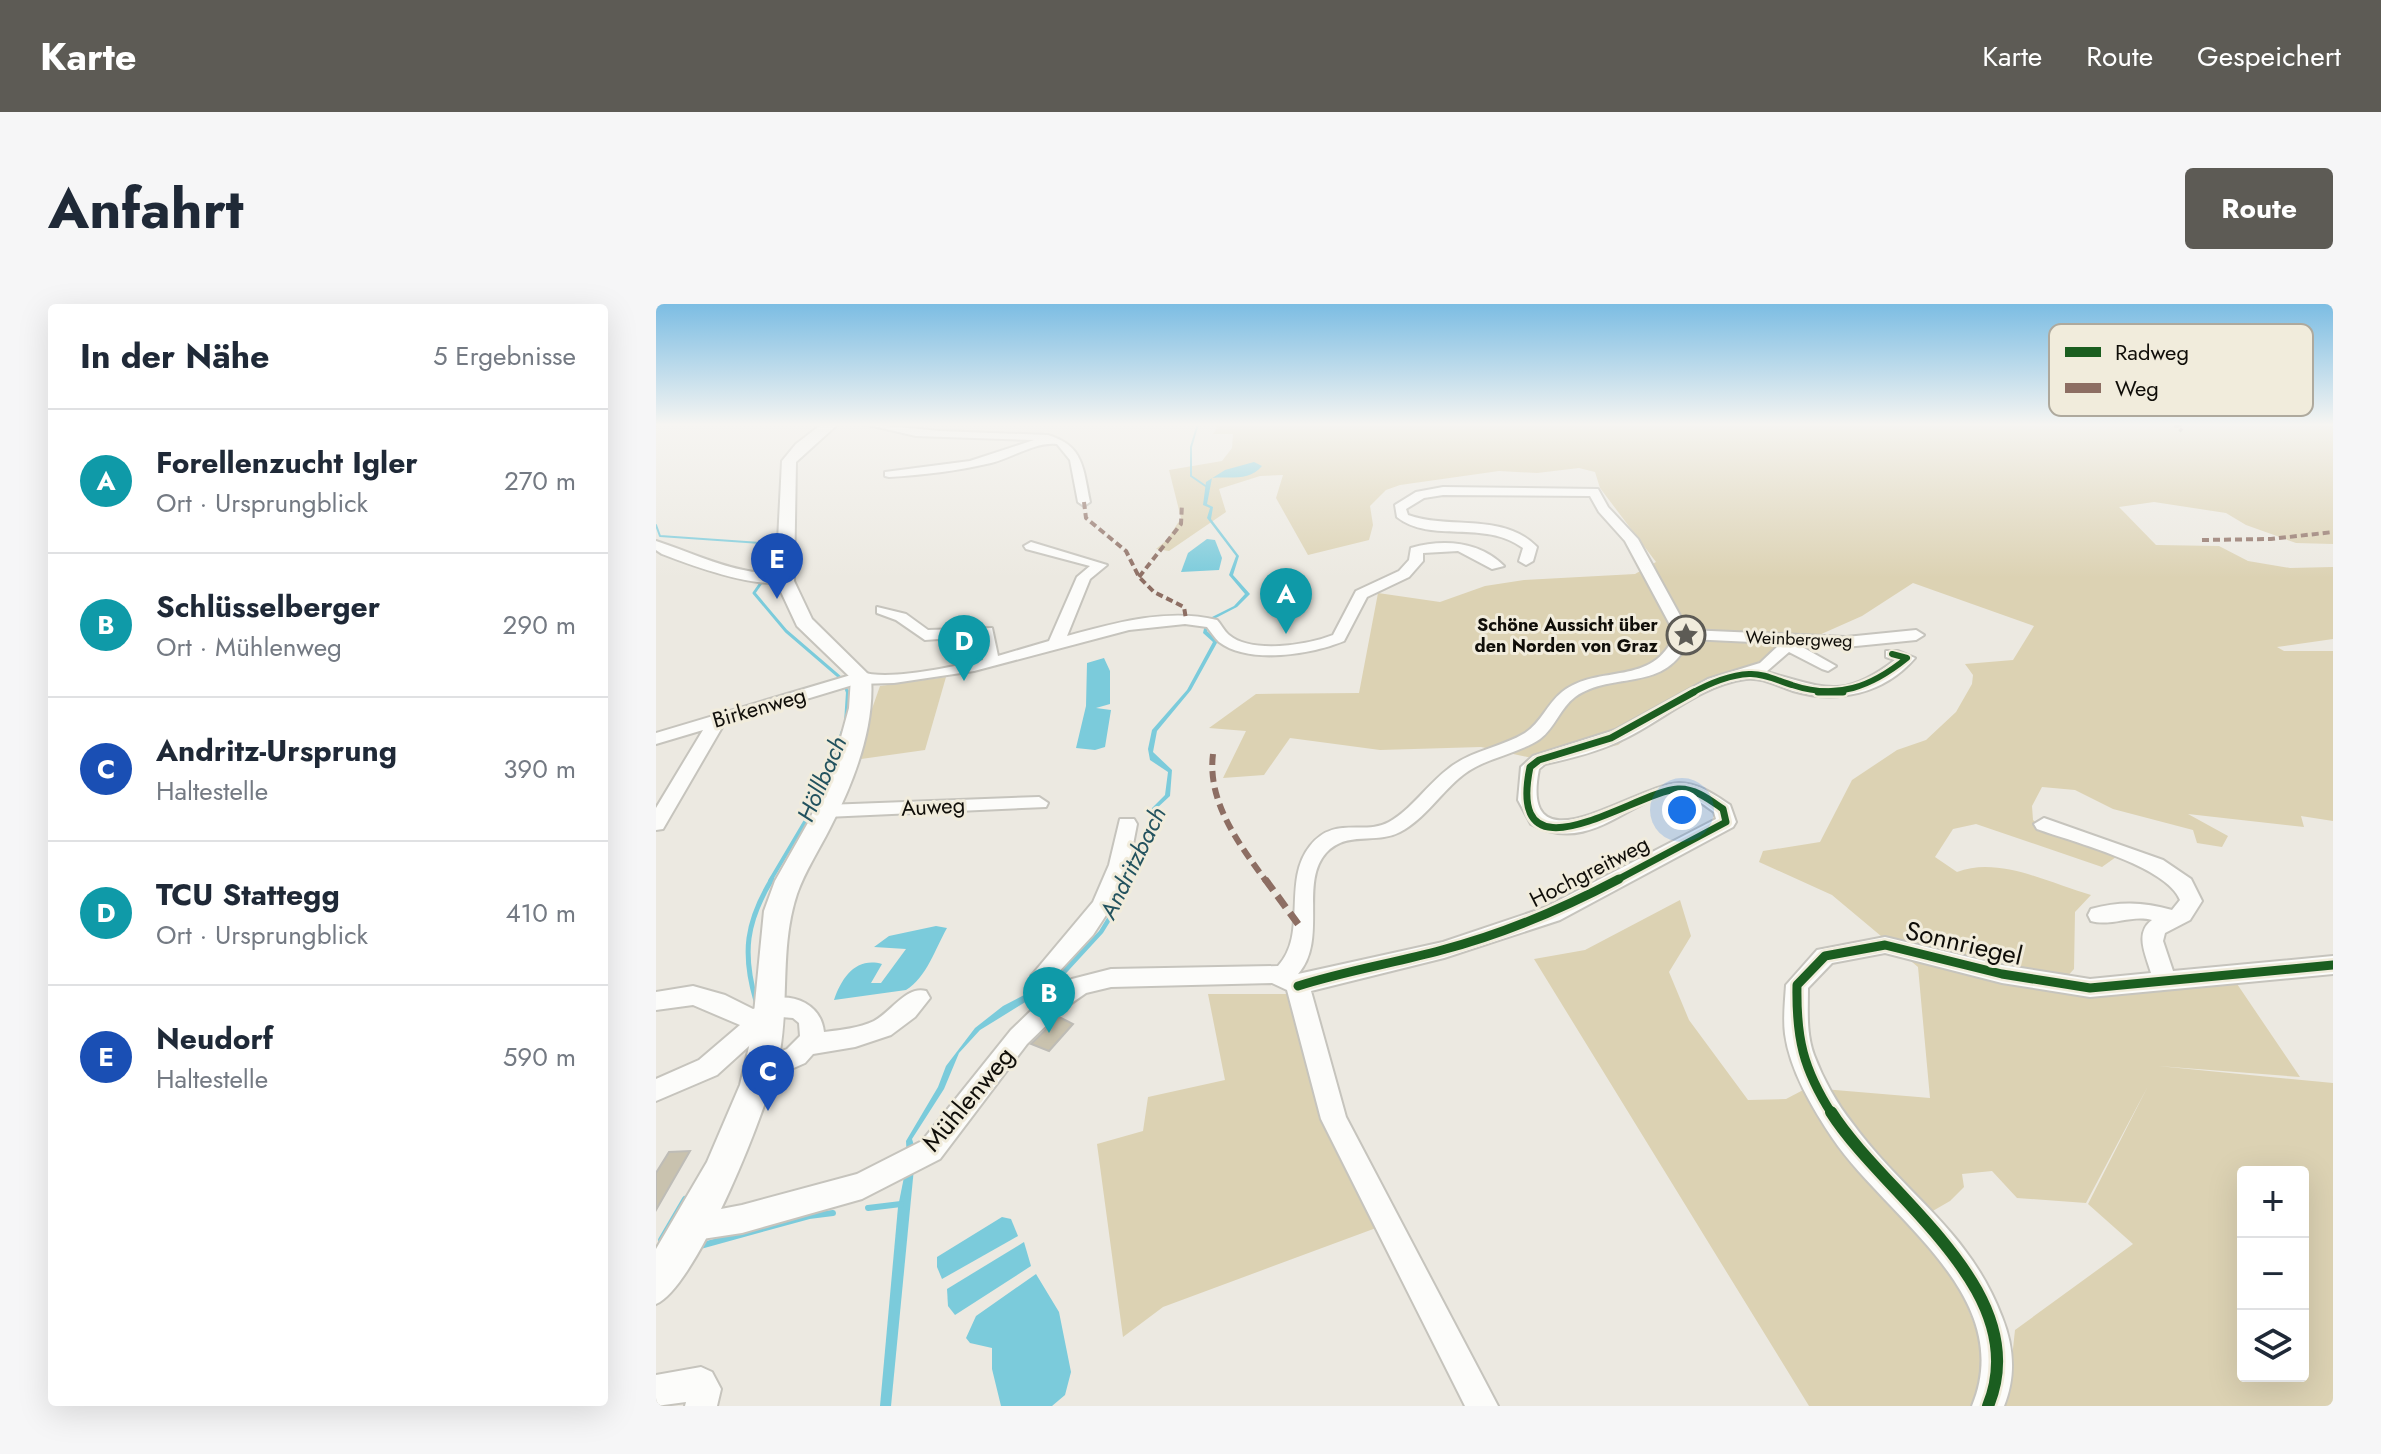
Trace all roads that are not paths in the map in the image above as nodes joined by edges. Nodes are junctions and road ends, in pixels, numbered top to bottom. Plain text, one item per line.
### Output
1 (789, 475) edge
2 (1078, 475) edge
3 (1084, 502) dead end
4 (656, 545) edge
5 (1031, 546) dead end
6 (663, 554) edge
7 (1526, 561) dead end
8 (1497, 566) dead end
9 (785, 578) junction
10 (882, 610) dead end
11 (1683, 634) junction
12 (1916, 635) dead end
13 (1783, 643) junction
14 (1056, 644) junction
15 (1892, 654) dead end
16 (991, 663) junction
17 (1828, 666) dead end
18 (1747, 674) junction
19 (862, 679) junction
20 (718, 719) junction
21 (656, 739) edge
22 (1039, 803) dead end
23 (826, 811) junction
24 (656, 824) edge
25 (1127, 824) dead end
26 (2044, 824) dead end
27 (2099, 915) dead end
28 (2174, 918) junction
29 (2333, 965) edge
30 (2164, 978) junction
31 (1291, 981) junction
32 (1046, 993) junction
33 (918, 998) dead end
34 (656, 1001) edge
35 (771, 1011) junction
36 (808, 1045) junction
37 (759, 1072) junction
38 (656, 1090) edge
39 (689, 1227) junction
40 (656, 1285) edge
41 (656, 1391) edge
42 (701, 1406) edge
43 (1482, 1406) edge
44 (1988, 1406) edge

1 - 9 main road
2 - 3 street
4 - 6 street
5 - 14 street
6 - 9 street
7 - 11 street
8 - 14 street, Birkenweg
9 - 19 main road
10 - 16 street
11 - 13 street, Weinbergweg
11 - 31 street
12 - 13 street, Weinbergweg
13 - 17 street
13 - 18 street, Hochgreitweg
14 - 16 street, Birkenweg
15 - 18 street
16 - 19 street, Birkenweg
18 - 31 street, Hochgreitweg
19 - 20 street, Birkenweg
19 - 23 main road
20 - 21 street, Birkenweg
20 - 24 street
22 - 23 street, Auweg
23 - 35 main road
25 - 32 street
26 - 28 street
27 - 28 street
28 - 30 street
29 - 30 street, Sonnriegel
30 - 44 street, Sonnriegel
31 - 32 street, Mühlenweg
31 - 43 street
32 - 39 street, Mühlenweg
33 - 36 street
34 - 35 street
35 - 36 street
35 - 37 main road
35 - 38 street
36 - 37 street
37 - 39 main road
39 - 40 main road
41 - 42 street

